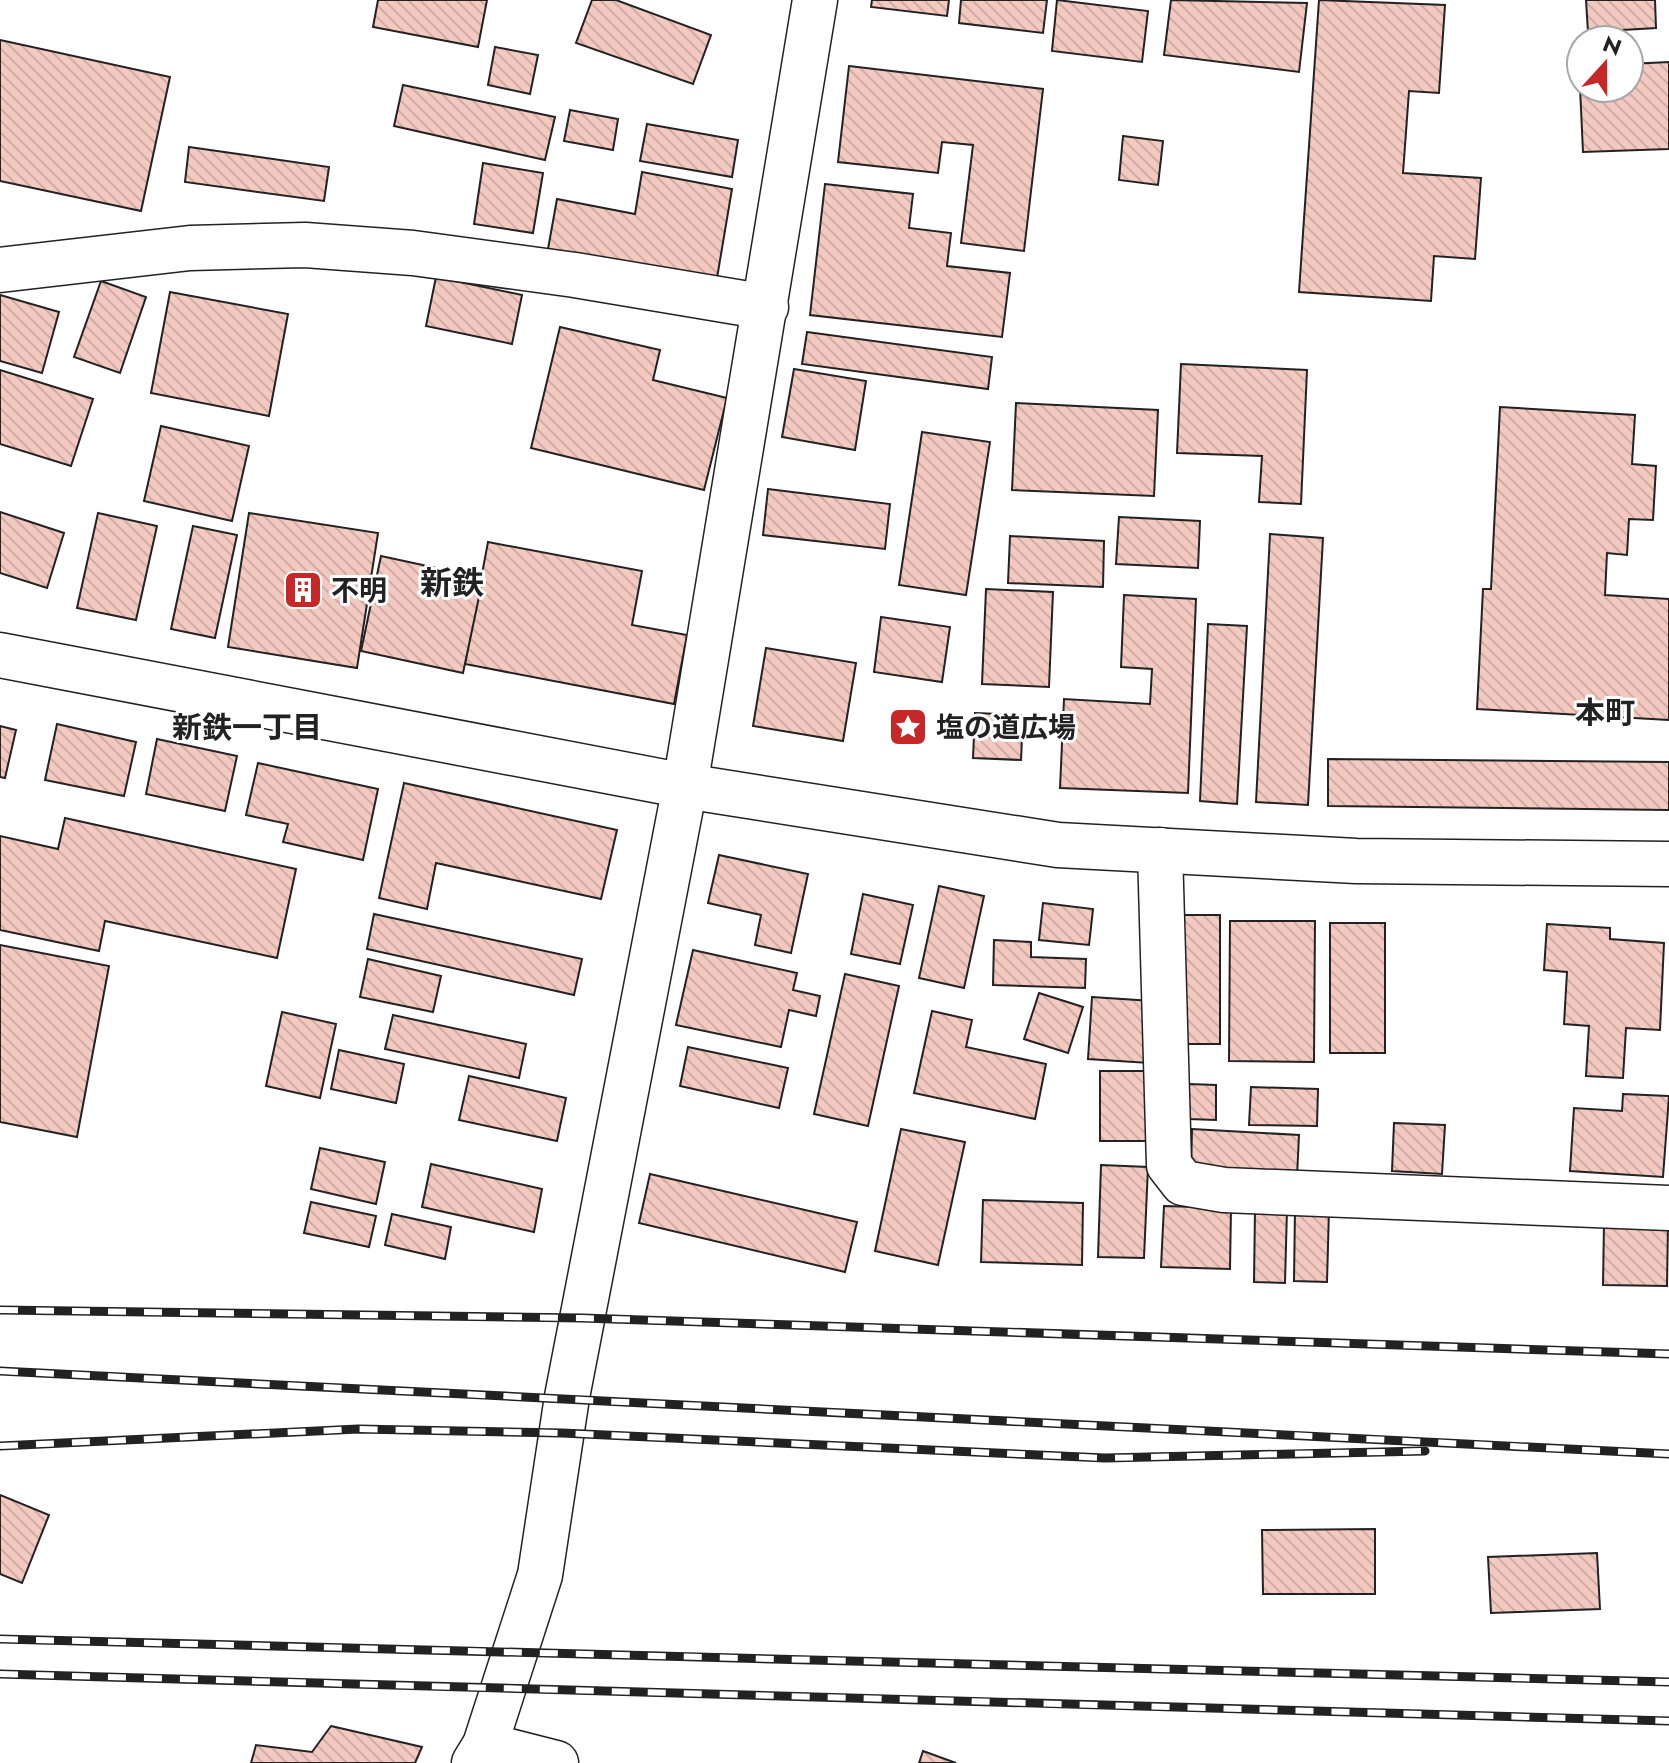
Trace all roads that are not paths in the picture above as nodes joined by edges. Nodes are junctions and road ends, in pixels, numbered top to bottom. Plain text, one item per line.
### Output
1 (815, 0) edge
2 (0, 270) edge
3 (766, 307) junction
4 (0, 655) edge
5 (685, 786) junction
6 (1160, 850) junction
7 (1669, 864) edge
8 (1669, 1208) edge
9 (480, 1754) edge
10 (556, 1763) edge

1 - 3 street
2 - 3 street
3 - 5 street
4 - 5 street
5 - 6 street
5 - 9 street
6 - 7 street
6 - 8 street
9 - 10 street

